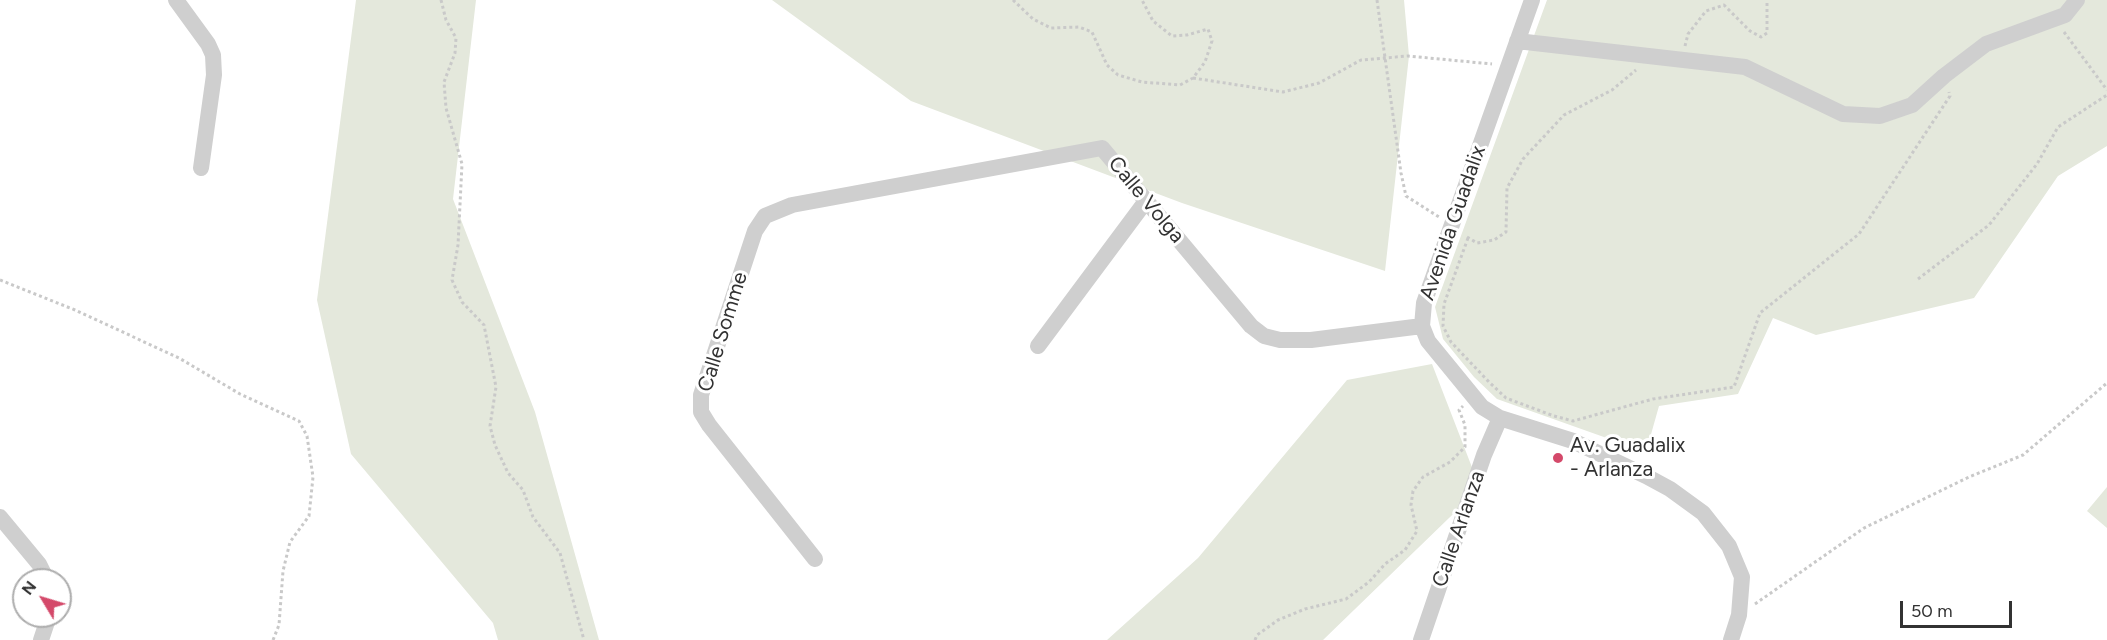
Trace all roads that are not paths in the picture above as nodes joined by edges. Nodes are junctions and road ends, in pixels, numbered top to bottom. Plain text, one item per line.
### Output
1 (176, 0) edge
2 (1532, 0) edge
3 (2077, 0) edge
4 (1517, 41) junction
5 (201, 168) dead end
6 (1146, 201) junction
7 (765, 216) joint
8 (1422, 326) junction
9 (1038, 346) dead end
10 (1500, 418) junction
11 (0, 517) edge
12 (814, 559) dead end
13 (41, 568) edge
14 (1421, 640) edge
15 (1731, 640) edge

1 - 5 street
2 - 4 street, Avenida Guadalix
3 - 4 street
4 - 8 street, Avenida Guadalix
6 - 7 street, Calle Volga
6 - 8 street, Calle Volga
6 - 9 street
7 - 12 street, Calle Somme
8 - 10 street, Avenida Guadalix
10 - 14 street, Calle Arlanza
10 - 15 street, Avenida Guadalix
11 - 13 street

